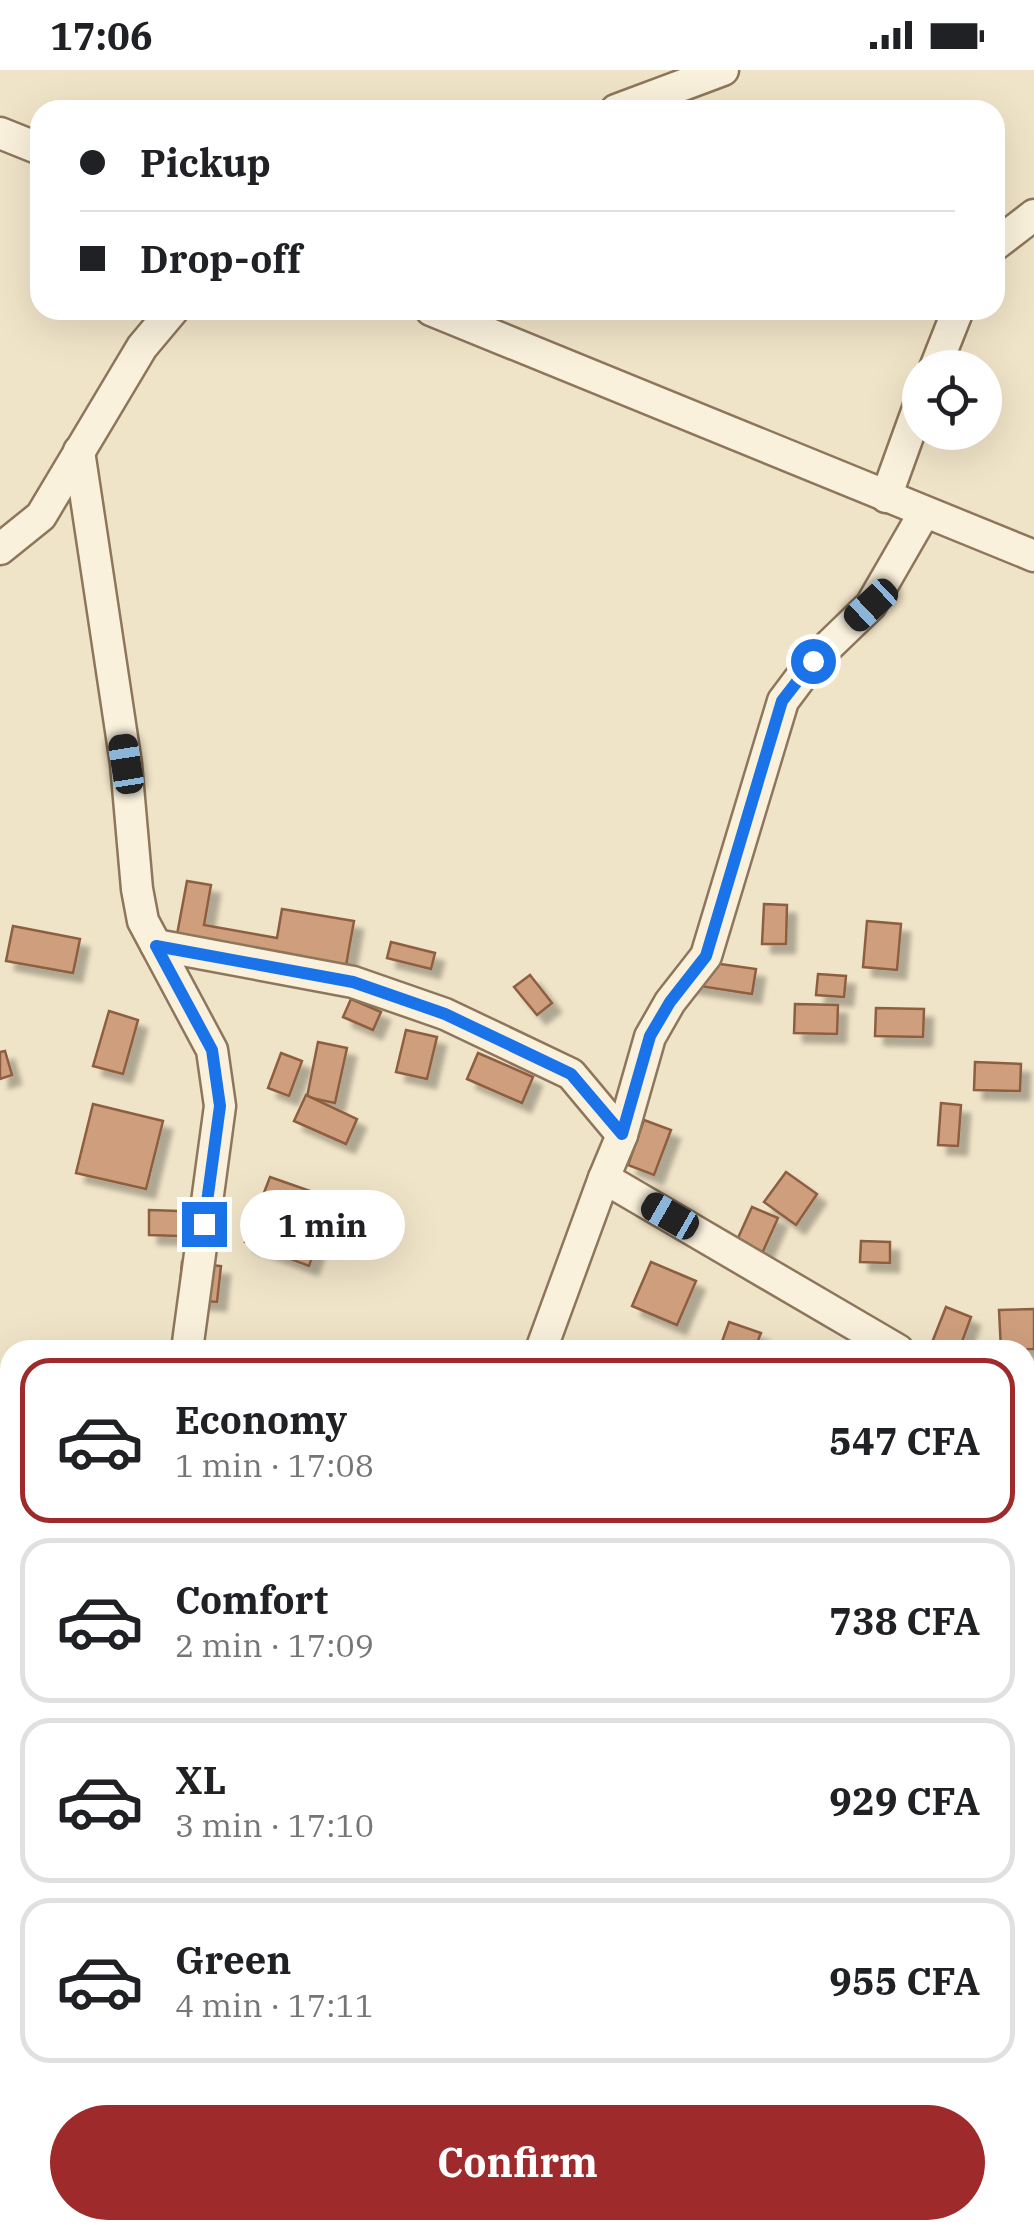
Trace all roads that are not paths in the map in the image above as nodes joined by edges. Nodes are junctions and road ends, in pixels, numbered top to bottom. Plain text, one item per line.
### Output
1 (723, 70) edge
2 (643, 100) edge
3 (0, 133) edge
4 (30, 146) edge
5 (1034, 215) edge
6 (1005, 237) edge
7 (165, 320) edge
8 (455, 320) edge
9 (954, 320) edge
10 (941, 350) edge
11 (903, 450) edge
12 (79, 451) junction
13 (886, 497) junction
14 (924, 513) junction
15 (0, 550) edge
16 (1034, 556) edge
17 (156, 946) junction
18 (622, 1134) junction
19 (604, 1178) junction
20 (189, 1340) edge
21 (545, 1340) edge
22 (881, 1340) edge

1 - 2 street
3 - 4 street
5 - 6 street
7 - 12 street
8 - 13 street
9 - 10 street
11 - 13 street
12 - 15 street
12 - 17 street
13 - 14 street
14 - 16 street
14 - 18 street
17 - 18 street
17 - 20 street
18 - 19 street
19 - 21 street
19 - 22 street

